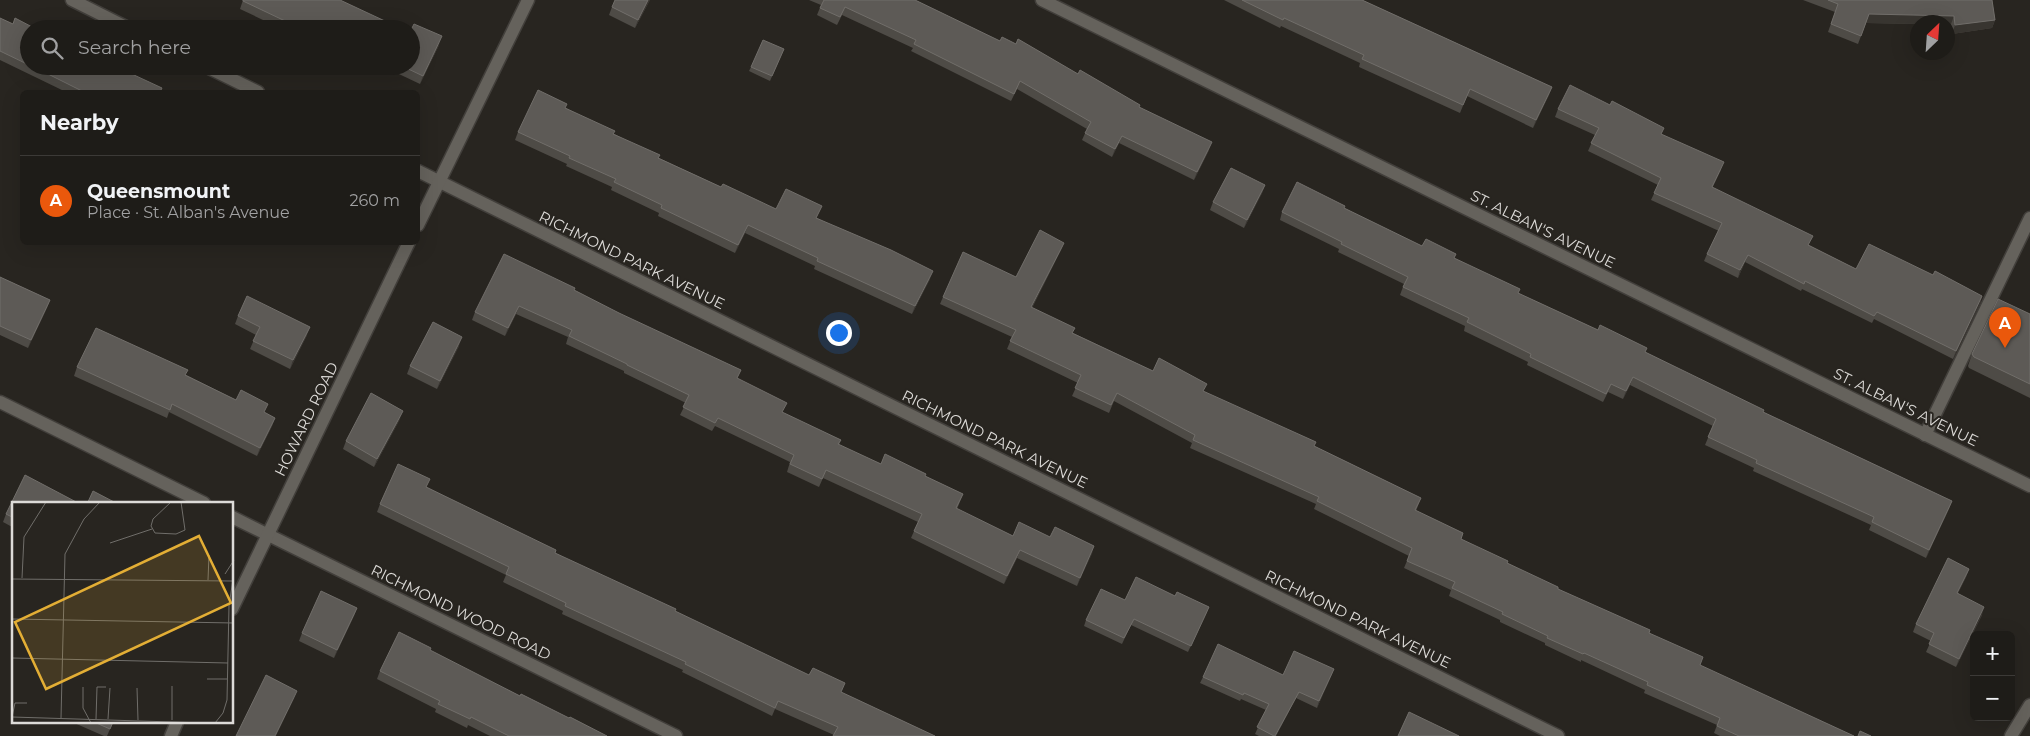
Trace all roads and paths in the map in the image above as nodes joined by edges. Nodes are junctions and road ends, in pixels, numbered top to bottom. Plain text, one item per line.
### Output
1 (72, 0) edge
2 (528, 0) edge
3 (1042, 0) edge
4 (112, 20) edge
5 (223, 75) edge
6 (254, 90) edge
7 (420, 173) edge
8 (438, 182) junction
9 (2030, 218) edge
10 (420, 221) edge
11 (408, 245) edge
12 (0, 402) edge
13 (1925, 435) junction
14 (2030, 486) edge
15 (200, 502) edge
16 (234, 519) edge
17 (268, 535) junction
18 (234, 605) edge
19 (2030, 705) edge
20 (177, 724) edge
21 (171, 736) edge
22 (676, 736) edge
23 (1558, 736) edge
24 (2010, 736) edge

1 - 4 street
2 - 8 street
3 - 13 street, ST. ALBAN'S AVENUE
5 - 6 street
7 - 8 street, RICHMOND PARK AVENUE
8 - 10 street
8 - 23 street, RICHMOND PARK AVENUE
9 - 13 street
11 - 17 street, HOWARD ROAD
12 - 15 street
13 - 14 street, ST. ALBAN'S AVENUE
16 - 17 street, RICHMOND WOOD ROAD
17 - 18 street, HOWARD ROAD
17 - 22 street, RICHMOND WOOD ROAD
19 - 24 street
20 - 21 street

